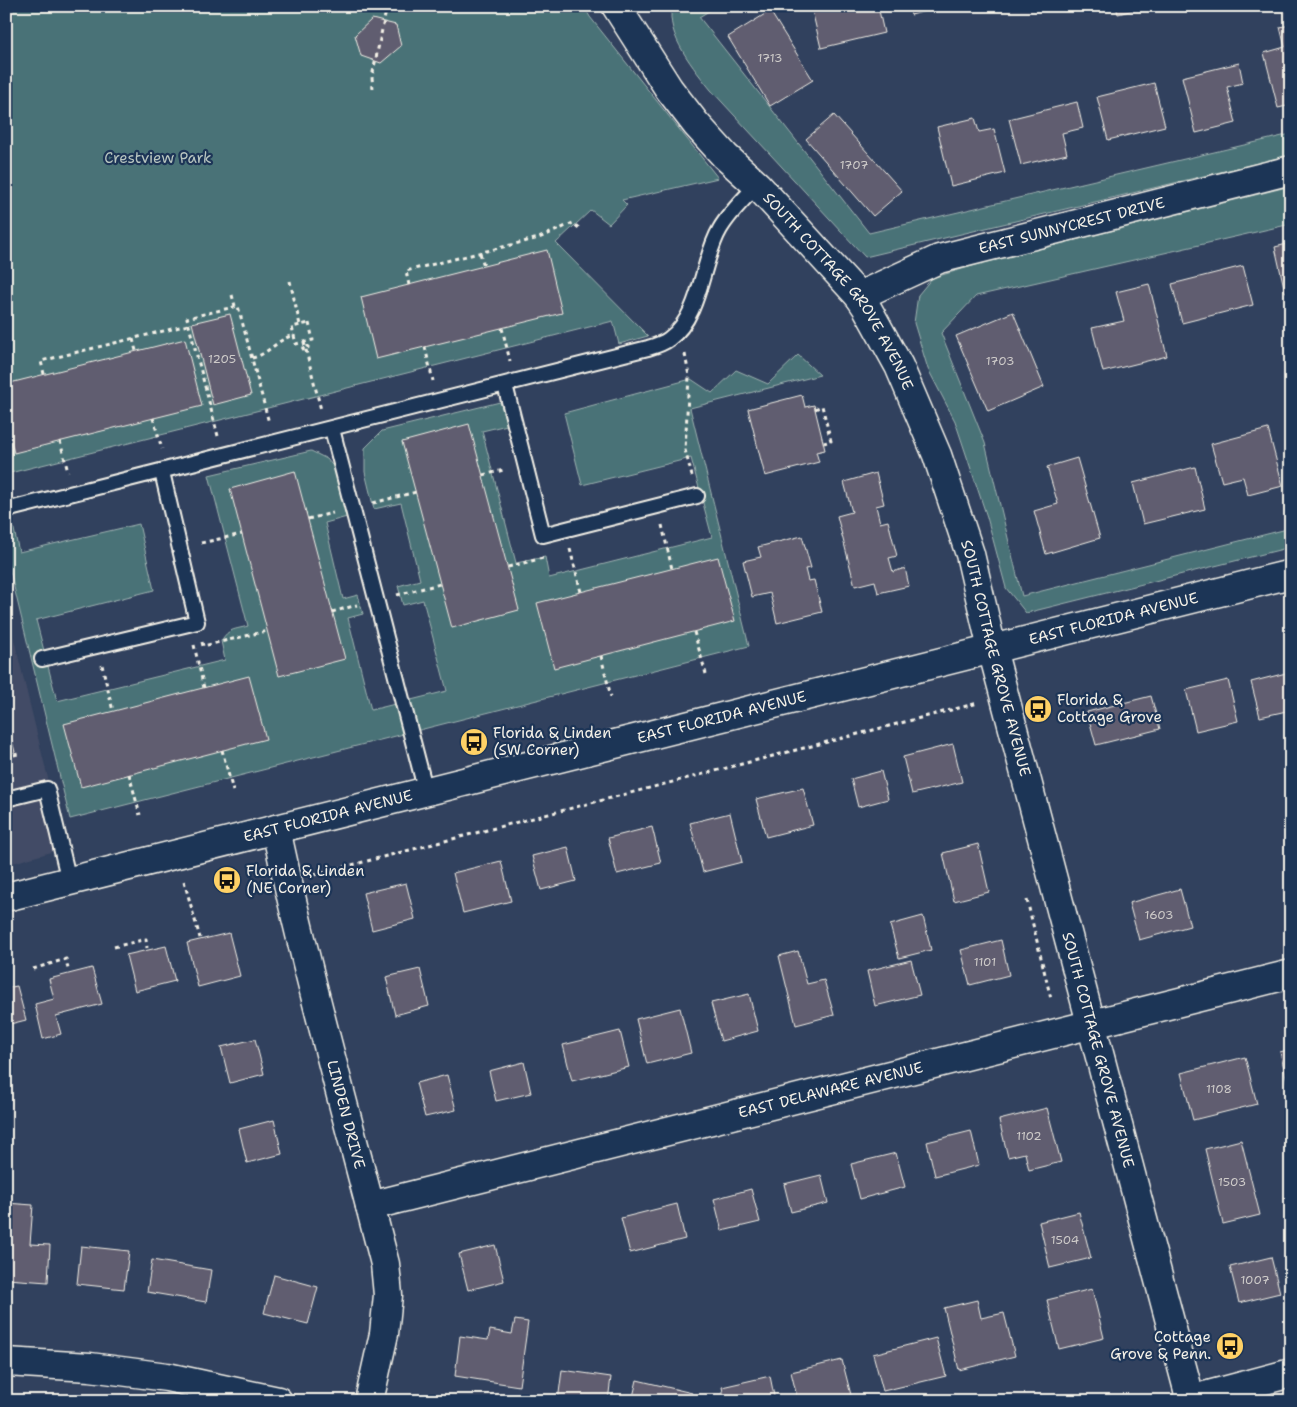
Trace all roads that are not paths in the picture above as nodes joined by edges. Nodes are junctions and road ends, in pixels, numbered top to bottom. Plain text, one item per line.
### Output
1 (616, 6) edge
2 (1291, 170) edge
3 (757, 185) junction
4 (859, 296) junction
5 (510, 384) junction
6 (329, 430) junction
7 (165, 471) junction
8 (697, 496) road end
9 (6, 510) edge
10 (1291, 574) edge
11 (992, 649) junction
12 (42, 659) dead end
13 (426, 792) junction
14 (6, 799) edge
15 (276, 829) junction
16 (69, 881) junction
17 (6, 897) edge
18 (1291, 974) edge
19 (1091, 1026) junction
20 (370, 1206) junction
21 (6, 1362) edge
22 (1291, 1373) edge
23 (1189, 1400) edge
24 (278, 1401) edge
25 (369, 1401) edge

1 - 3 street, SOUTH COTTAGE GROVE AVENUE
2 - 4 street, EAST SUNNYCREST DRIVE
3 - 4 street, SOUTH COTTAGE GROVE AVENUE
3 - 5 lane
4 - 11 street, SOUTH COTTAGE GROVE AVENUE
5 - 6 lane
5 - 8 lane
6 - 7 lane
6 - 13 lane
7 - 9 lane
7 - 12 lane
10 - 11 street, EAST FLORIDA AVENUE
11 - 13 street, EAST FLORIDA AVENUE
11 - 19 street, SOUTH COTTAGE GROVE AVENUE
13 - 15 street, EAST FLORIDA AVENUE
14 - 16 lane
15 - 16 street, EAST FLORIDA AVENUE
15 - 20 street, LINDEN DRIVE
16 - 17 street, EAST FLORIDA AVENUE
18 - 19 street, EAST DELAWARE AVENUE
19 - 20 street, EAST DELAWARE AVENUE
19 - 23 street, SOUTH COTTAGE GROVE AVENUE
20 - 25 street, LINDEN DRIVE
21 - 24 street
22 - 23 street

